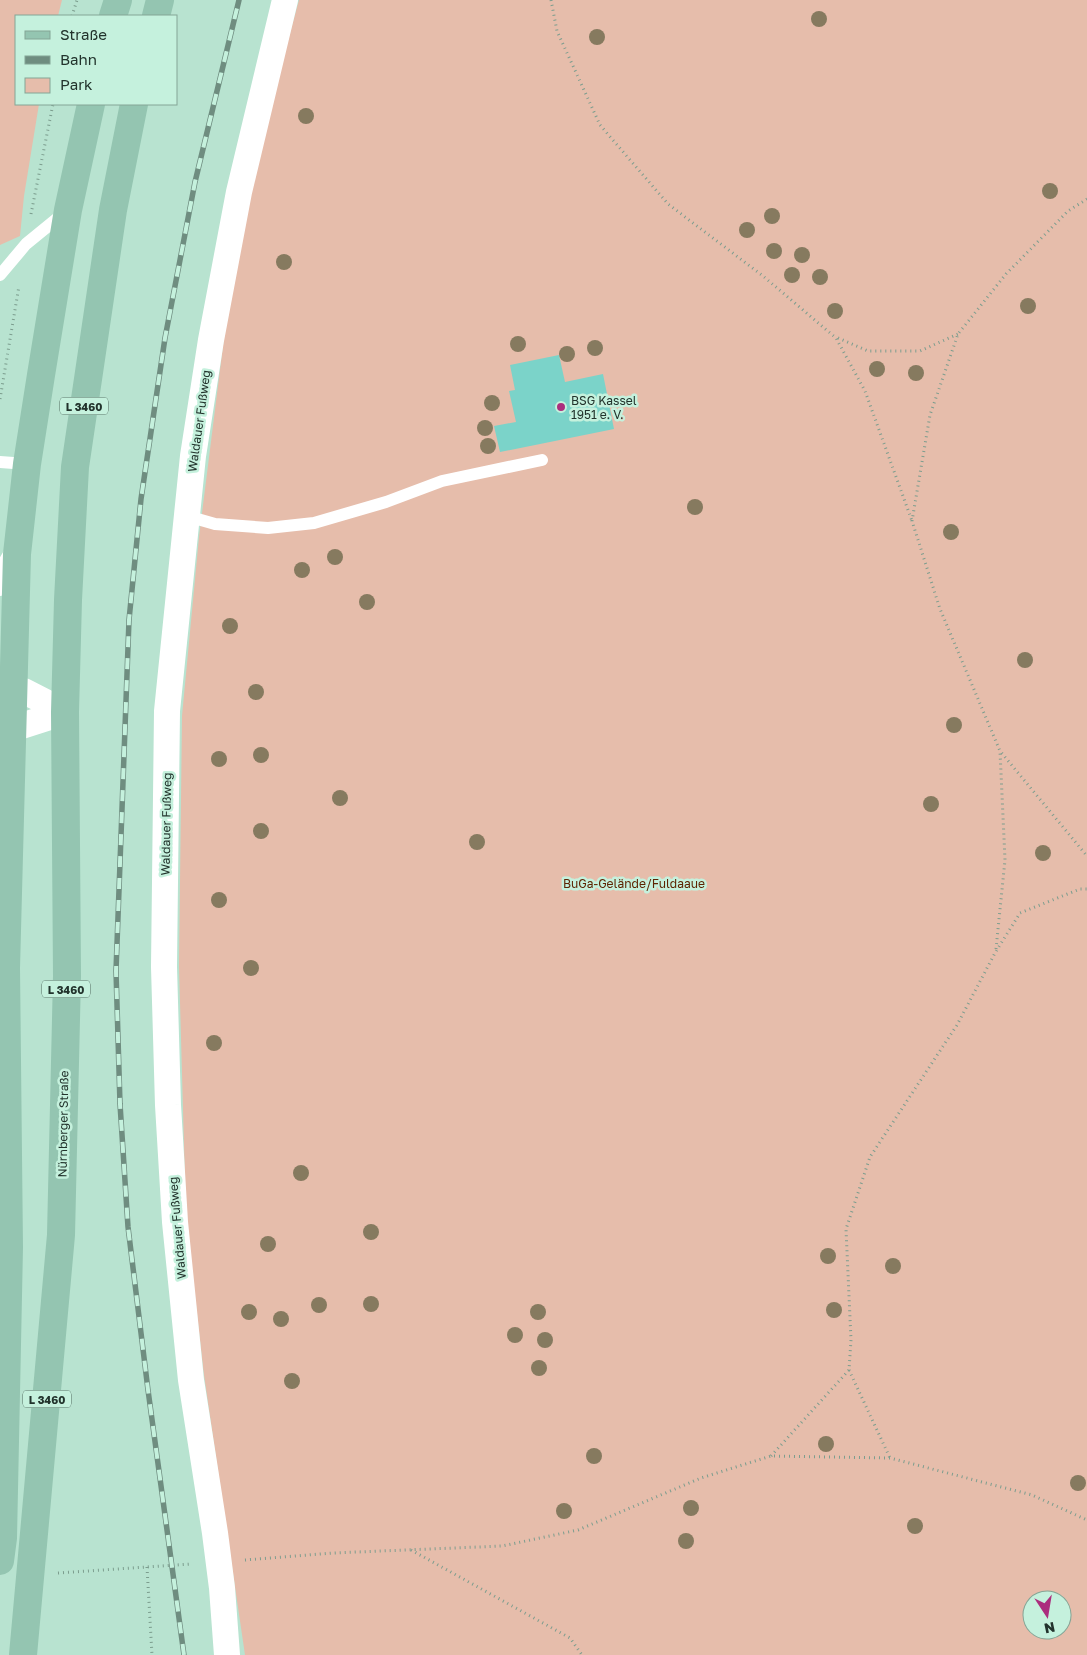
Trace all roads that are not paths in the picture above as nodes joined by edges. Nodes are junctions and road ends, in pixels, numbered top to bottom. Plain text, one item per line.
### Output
1 (118, 0) edge
2 (160, 0) edge
3 (285, 0) edge
4 (113, 15) edge
5 (156, 15) edge
6 (91, 105) edge
7 (134, 105) edge
8 (68, 210) junction
9 (0, 275) edge
10 (542, 460) dead end
11 (0, 462) edge
12 (28, 464) junction
13 (187, 516) junction
14 (17, 554) junction
15 (0, 583) edge
16 (6, 688) edge
17 (65, 712) junction
18 (6, 729) edge
19 (0, 1561) edge
20 (23, 1655) edge
21 (227, 1655) edge

1 - 4 main road
2 - 5 main road
3 - 13 street, Waldauer Fußweg
6 - 8 main road
7 - 17 main road, L 3460
8 - 9 lane
8 - 12 main road
10 - 13 lane
11 - 12 lane
12 - 14 main road
13 - 21 street, Waldauer Fußweg
14 - 15 street
14 - 16 main road
16 - 17 street
16 - 18 main road
17 - 18 street
17 - 20 main road, Nürnberger Straße / L 3460
18 - 19 main road, L 3460

